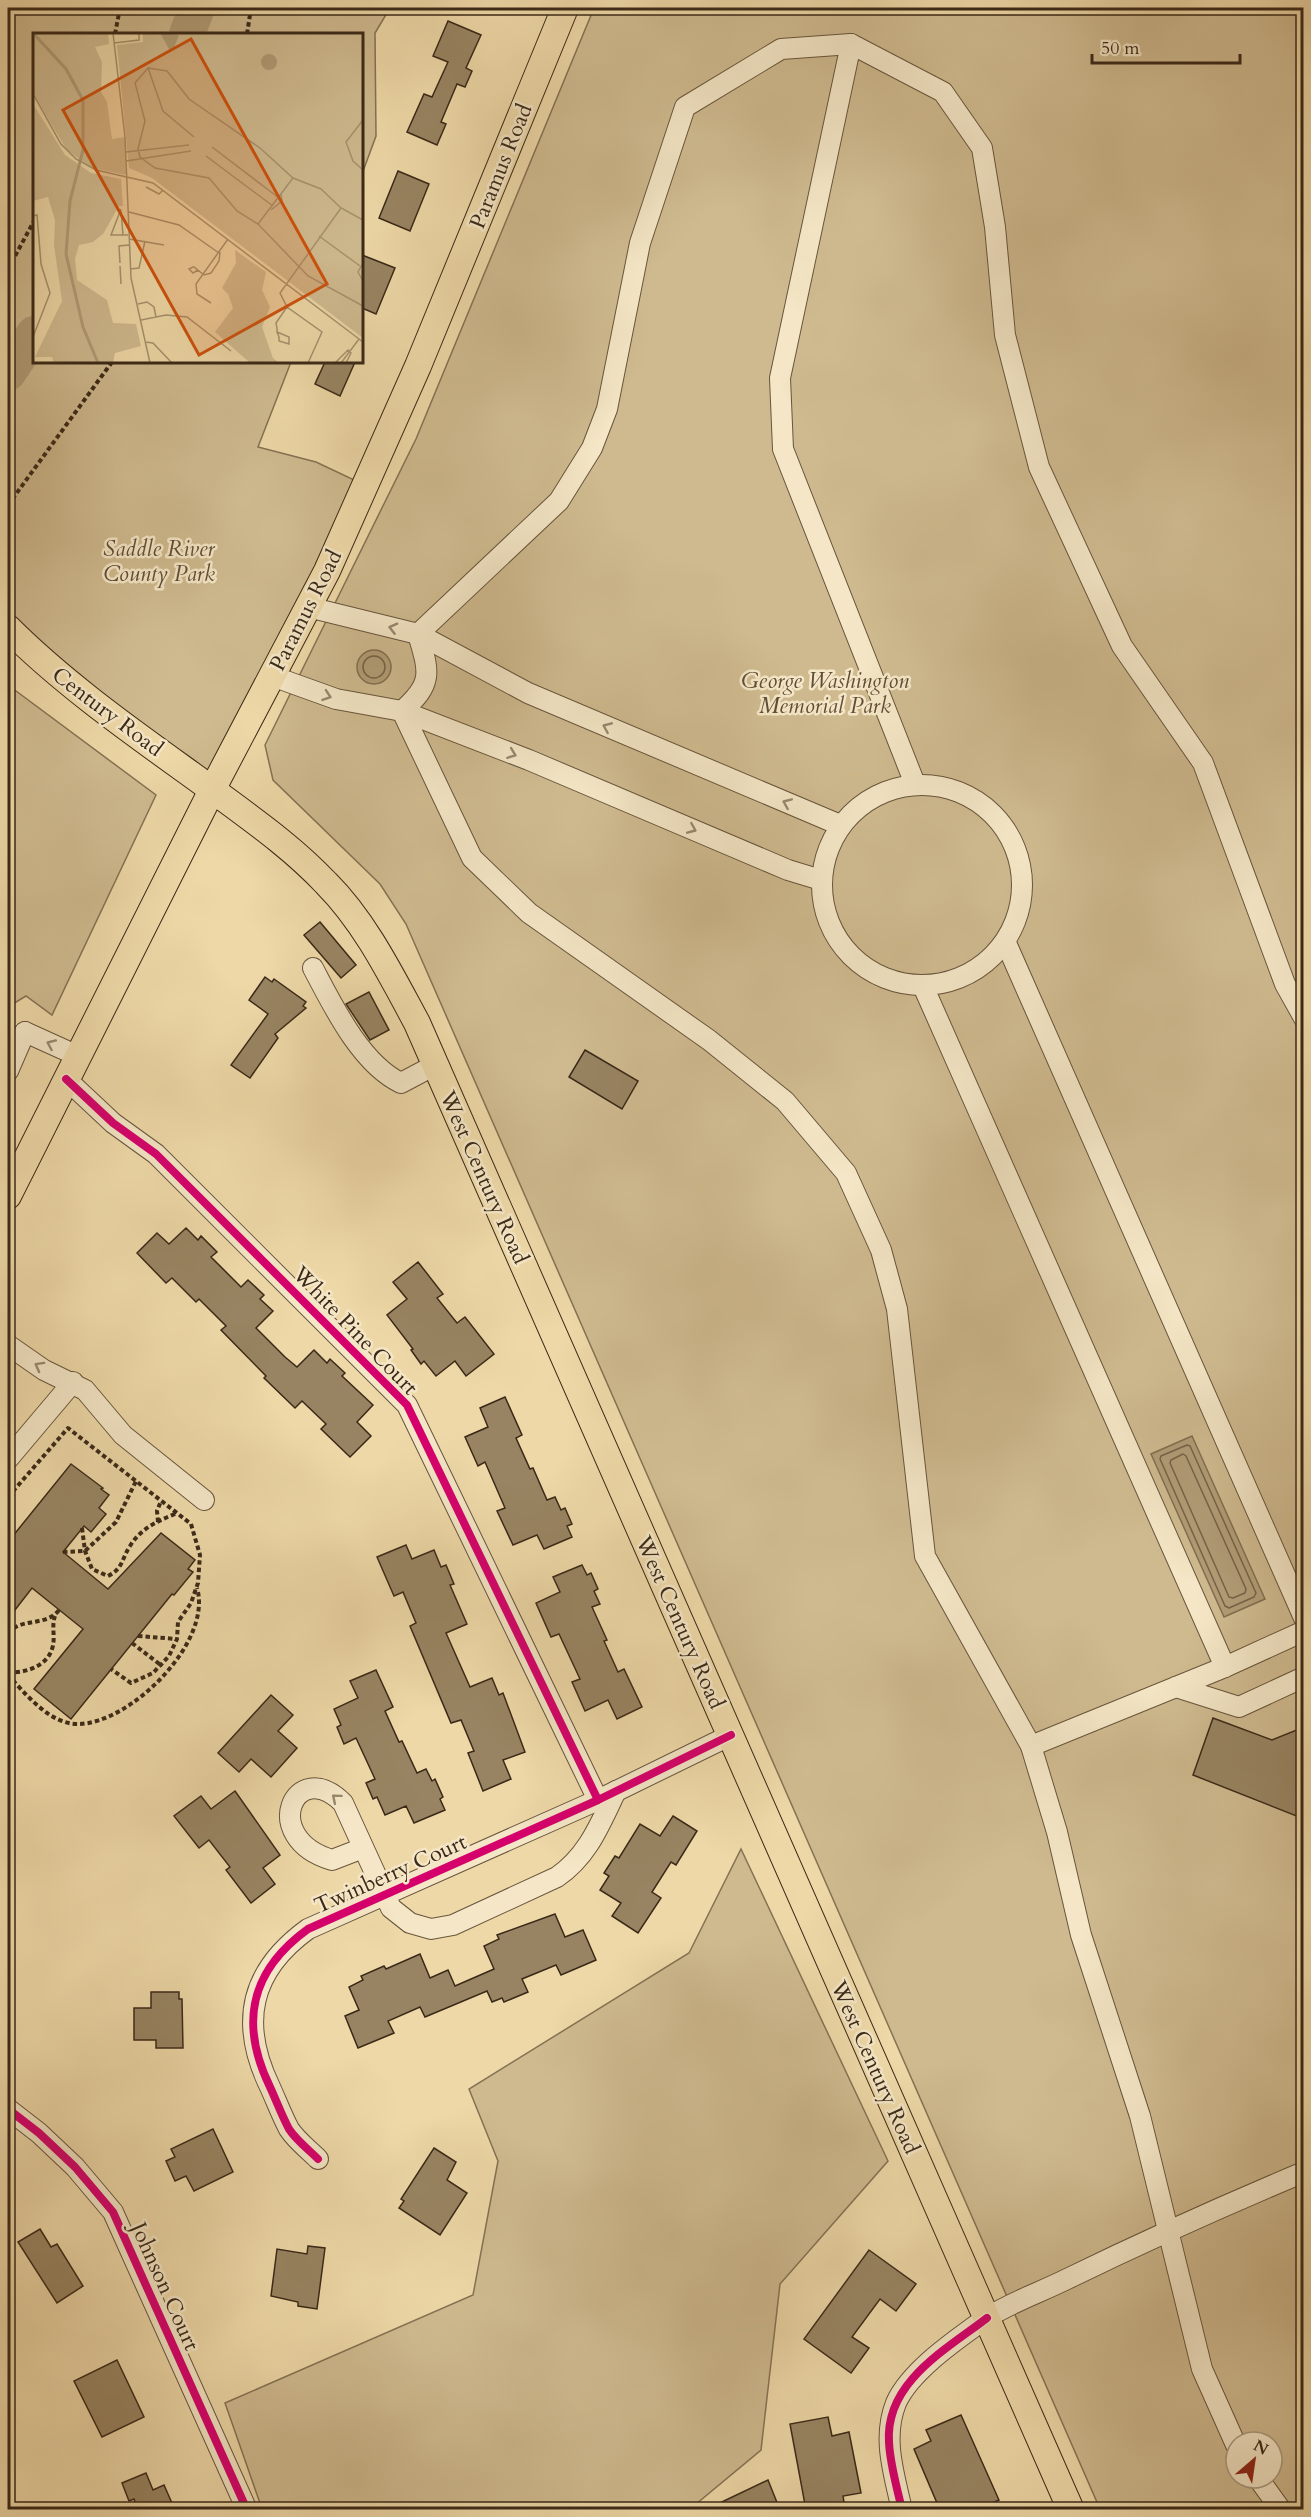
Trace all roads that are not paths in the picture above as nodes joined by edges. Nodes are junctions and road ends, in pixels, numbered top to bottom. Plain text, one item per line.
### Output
1 (565, 8) edge
2 (851, 44) junction
3 (308, 607) junction
4 (8, 628) edge
5 (418, 634) junction
6 (272, 676) junction
7 (402, 711) junction
8 (915, 784) junction
9 (212, 790) junction
10 (840, 825) junction
11 (821, 880) junction
12 (1006, 943) junction
13 (313, 968) dead end
14 (923, 986) junction
15 (1304, 1018) edge
16 (25, 1032) junction
17 (8, 1043) edge
18 (78, 1056) junction
19 (435, 1065) junction
20 (8, 1071) edge
21 (66, 1079) junction
22 (8, 1196) edge
23 (8, 1345) edge
24 (73, 1382) junction
25 (8, 1459) edge
26 (204, 1500) dead end
27 (1304, 1617) edge
28 (1304, 1631) edge
29 (1225, 1667) junction
30 (1304, 1677) edge
31 (1176, 1687) junction
32 (731, 1736) junction
33 (1031, 1746) junction
34 (616, 1791) junction
35 (598, 1800) junction
36 (363, 1848) dead end
37 (385, 1895) junction
38 (8, 2109) edge
39 (318, 2159) dead end
40 (1304, 2172) edge
41 (1168, 2229) junction
42 (987, 2318) junction
43 (1229, 2430) edge
44 (1267, 2490) edge
45 (247, 2510) edge
46 (902, 2510) edge
47 (1071, 2510) edge
48 (1281, 2510) edge

1 - 3 main road, Paramus Road
2 - 5 street
2 - 8 street
2 - 15 street
5 -> 3 street
3 - 6 main road, Paramus Road
4 - 9 main road, Century Road
5 - 7 street
10 -> 5 street
6 -> 7 street
6 - 9 main road, Paramus Road
7 -> 11 street
7 - 33 street
8 - 10 street
8 - 12 street
9 - 18 main road, Paramus Road
9 - 19 main road, West Century Road
10 - 11 street
11 - 14 street
12 - 14 street
12 - 27 street
13 - 19 street
14 - 29 street
16 - 17 street
18 -> 16 street
16 - 20 street
18 - 21 main road, Paramus Road
19 - 32 main road, West Century Road
21 - 22 main road, Paramus Road
21 - 35 street, White Pine Court
24 -> 23 street
24 - 25 street
24 - 26 street
28 - 29 street
29 - 31 street
30 - 31 street
31 - 33 street
32 - 34 street, Twinberry Court
32 - 42 main road, West Century Road
33 - 41 street
34 - 35 street, Twinberry Court
34 - 37 street
35 - 37 street, Twinberry Court
36 - 37 street
37 - 39 street, Twinberry Court
38 - 45 street, Johnson Court
40 - 41 street
41 - 42 street
41 - 43 street
42 - 46 street
42 - 47 main road, West Century Road
44 - 48 street

